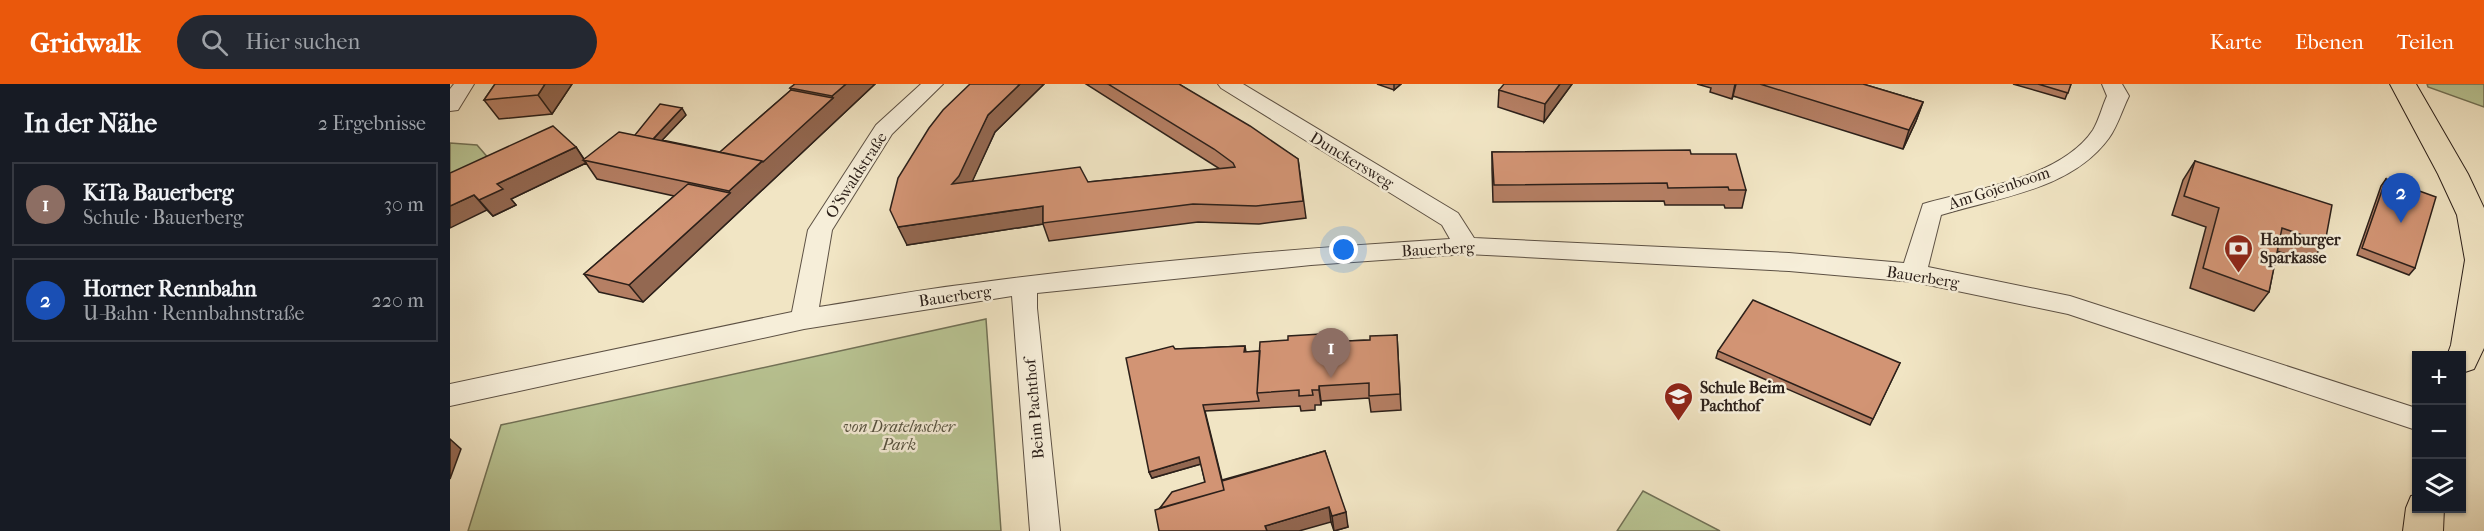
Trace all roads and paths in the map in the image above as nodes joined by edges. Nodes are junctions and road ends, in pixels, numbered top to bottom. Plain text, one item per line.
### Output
1 (464, 84) edge
2 (933, 84) edge
3 (1228, 84) edge
4 (2112, 84) edge
5 (2403, 84) edge
6 (450, 105) edge
7 (1467, 246) junction
8 (1914, 273) junction
9 (1025, 286) junction
10 (804, 319) junction
11 (2466, 351) edge
12 (450, 395) edge
13 (2412, 418) edge
14 (2425, 513) edge
15 (1045, 531) edge
16 (2423, 531) edge

1 - 6 street
2 - 10 street, O'Swaldstraße
3 - 7 street, Dunckersweg
4 - 8 street, Am Gojenboom
5 - 11 main road
7 - 8 street, Bauerberg
7 - 9 street, Bauerberg
8 - 13 street, Bauerberg
9 - 10 street, Bauerberg
9 - 15 street, Beim Pachthof
10 - 12 street, Bauerberg
14 - 16 main road

